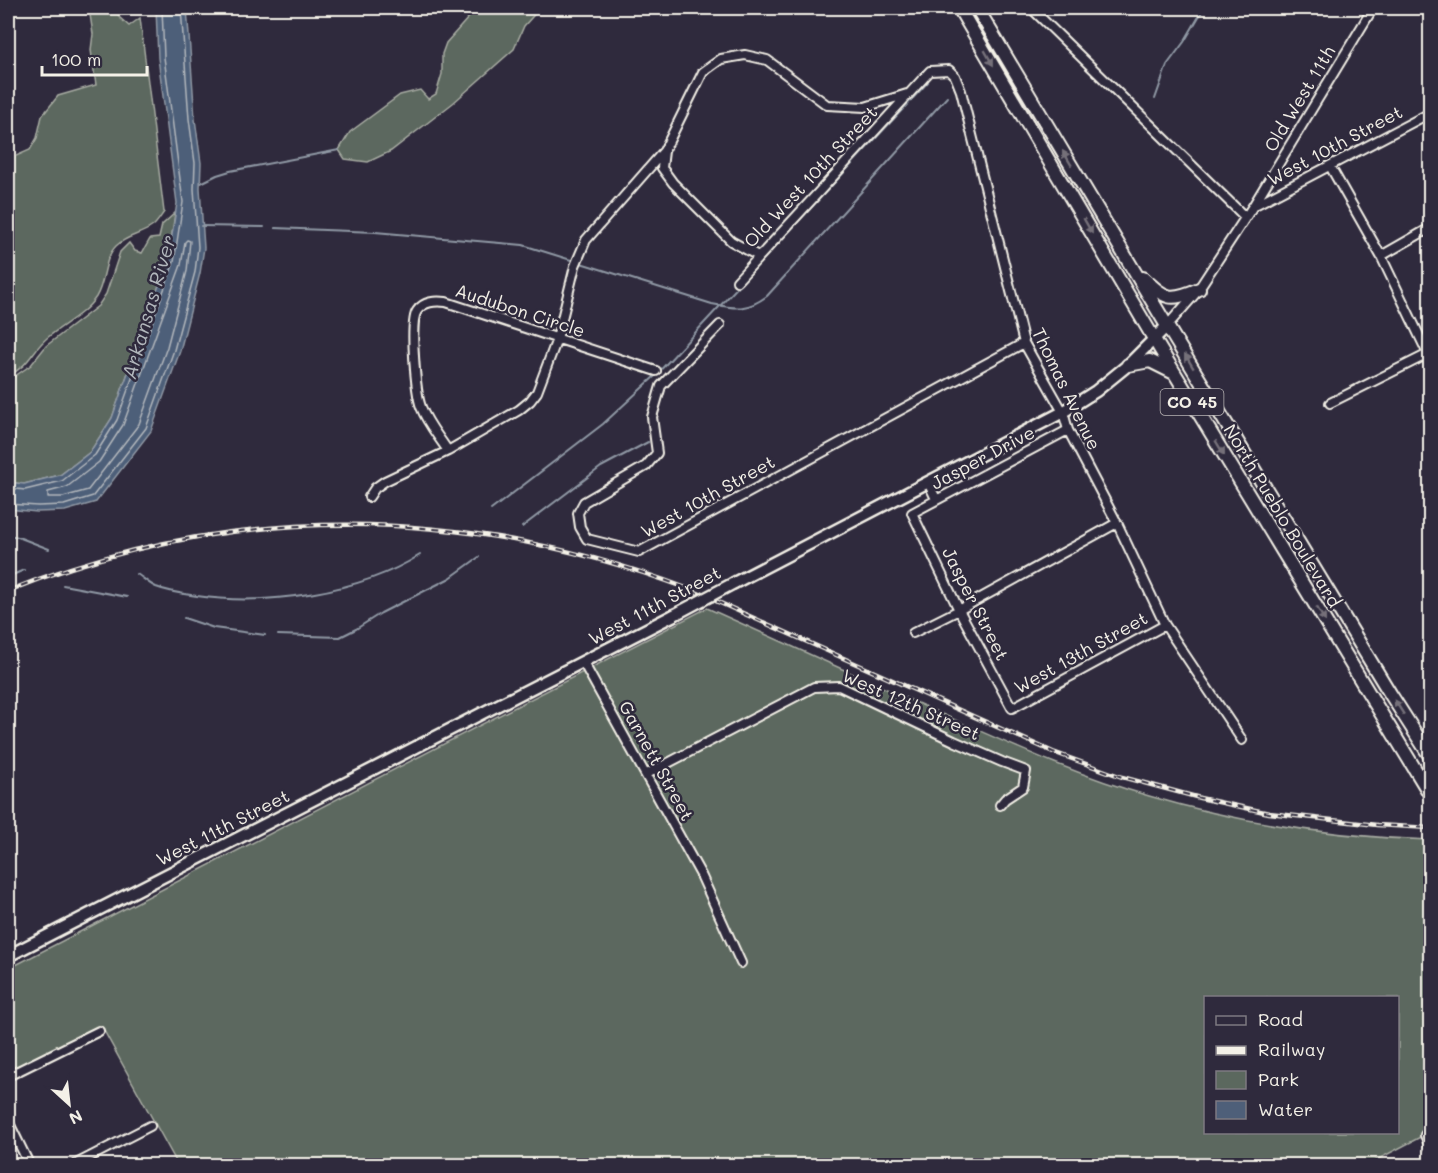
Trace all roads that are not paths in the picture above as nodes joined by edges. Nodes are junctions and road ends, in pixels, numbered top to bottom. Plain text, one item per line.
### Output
1 (959, 8) edge
2 (977, 8) edge
3 (1031, 8) edge
4 (1373, 8) edge
5 (909, 93) junction
6 (1431, 113) edge
7 (664, 151) junction
8 (1330, 166) junction
9 (1253, 206) junction
10 (1245, 217) junction
11 (1431, 228) edge
12 (758, 256) junction
13 (1380, 256) junction
14 (1133, 269) junction
15 (737, 281) dead end
16 (1199, 289) junction
17 (720, 325) dead end
18 (1167, 326) junction
19 (557, 339) junction
20 (1154, 339) junction
21 (1024, 343) junction
22 (1430, 355) edge
23 (1128, 365) junction
24 (656, 371) dead end
25 (1176, 375) junction
26 (1330, 403) dead end
27 (1063, 412) junction
28 (1068, 430) junction
29 (448, 451) junction
30 (928, 483) junction
31 (369, 497) dead end
32 (936, 499) junction
33 (912, 513) joint
34 (1117, 523) junction
35 (959, 610) junction
36 (1165, 625) junction
37 (914, 633) dead end
38 (583, 662) junction
39 (1012, 708) joint
40 (1242, 740) dead end
41 (1431, 756) edge
42 (647, 774) junction
43 (1431, 794) edge
44 (1000, 805) dead end
45 (8, 956) edge
46 (741, 963) dead end
47 (99, 1031) dead end
48 (8, 1076) edge
49 (8, 1121) edge
50 (150, 1126) dead end
51 (1425, 1135) dead end
52 (1431, 1147) edge
53 (30, 1166) edge
54 (72, 1166) edge

1 -> 20 main road, North Pueblo Boulevard / CO 45
14 -> 2 main road, North Pueblo Boulevard / CO 45
3 - 10 street
4 - 9 street, Old West 11th
5 - 7 street
5 - 12 street, Old West 10th Street
5 - 21 street, Thomas Avenue
6 - 8 street, West 10th Street
7 - 12 street
7 - 19 street
8 - 9 street, West 10th Street
8 - 13 street
9 - 10 street, West 11th Street
10 - 16 street, West 11th Street
11 - 13 street
12 - 15 street, Old West 10th Street
13 - 22 street
14 - 16 main road
14 - 18 main road, North Pueblo Boulevard / CO 45
16 - 18 street, West 11th Street
17 - 21 street, West 10th Street
18 - 20 street, West 11th Street
41 -> 18 main road, North Pueblo Boulevard / CO 45
19 - 24 street, Audubon Circle
19 - 29 street
19 - 29 street, Audubon Circle
20 - 23 street, West 11th Street
20 - 25 main road, North Pueblo Boulevard / CO 45
21 - 27 street, Thomas Avenue
22 - 26 street
23 - 25 main road
23 - 27 street, West 11th Street
25 -> 43 main road, North Pueblo Boulevard / CO 45
27 - 28 street, Thomas Avenue
27 - 30 street, West 11th Street
28 - 32 street, Jasper Drive
28 - 34 street, Thomas Avenue
29 - 31 street
30 - 32 street
30 - 38 street, West 11th Street, bridge
32 - 33 street, Jasper Drive
33 - 35 street, Jasper Street
34 - 35 street
34 - 36 street, Thomas Avenue
35 - 37 street
35 - 39 street, Jasper Street
36 - 39 street, West 13th Street
36 - 40 street, Thomas Avenue
38 - 42 street, Garnett Street
38 - 45 street, West 11th Street
42 - 44 street, West 12th Street
42 - 46 street, Garnett Street
47 - 48 street
49 - 53 street
50 - 54 street
51 - 52 street

